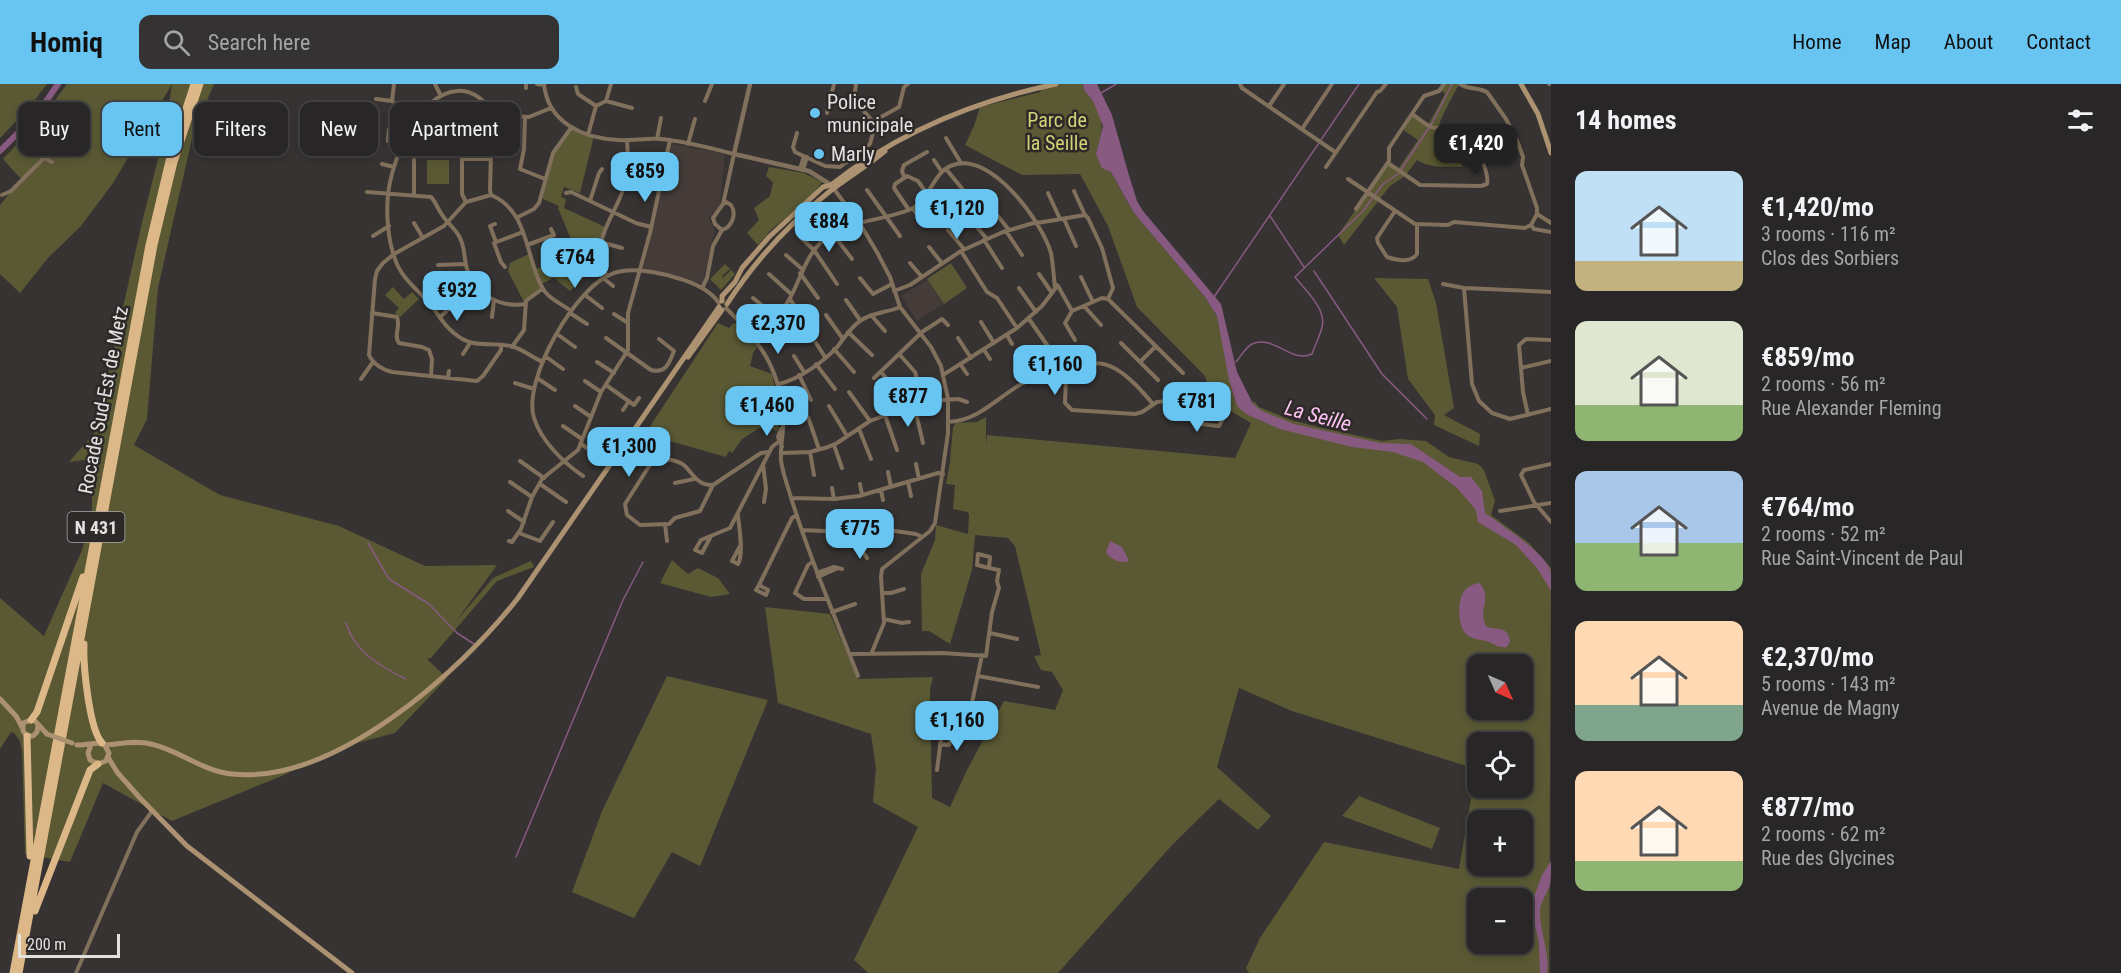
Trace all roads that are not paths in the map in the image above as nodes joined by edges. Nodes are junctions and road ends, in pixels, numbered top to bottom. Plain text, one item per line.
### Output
1 (194, 84) edge
2 (200, 84) edge
3 (394, 84) edge
4 (435, 84) edge
5 (462, 84) edge
6 (537, 84) edge
7 (611, 84) edge
8 (712, 84) edge
9 (750, 84) edge
10 (834, 84) edge
11 (856, 84) edge
12 (1056, 84) edge
13 (1240, 84) edge
14 (1284, 84) edge
15 (1332, 84) edge
16 (1379, 84) edge
17 (1386, 84) edge
18 (1444, 84) edge
19 (1460, 84) edge
20 (1521, 84) edge
21 (544, 85) edge
22 (904, 85) edge
23 (576, 87) dead end
24 (462, 90) junction
25 (1377, 92) junction
26 (441, 96) junction
27 (376, 99) dead end
28 (392, 101) joint
29 (606, 101) junction
30 (705, 101) dead end
31 (434, 102) edge
32 (483, 102) edge
33 (596, 106) junction
34 (1269, 106) junction
35 (551, 108) junction
36 (632, 108) dead end
37 (827, 114) dead end
38 (1412, 114) junction
39 (520, 117) edge
40 (525, 117) junction
41 (661, 118) dead end
42 (695, 119) dead end
43 (874, 121) junction
44 (571, 128) junction
45 (389, 129) dead end
46 (1302, 129) junction
47 (797, 133) dead end
48 (588, 135) junction
49 (946, 138) dead end
50 (390, 139) edge
51 (657, 139) junction
52 (627, 140) junction
53 (670, 140) junction
54 (688, 144) junction
55 (927, 152) dead end
56 (1335, 152) junction
57 (1551, 153) edge
58 (734, 154) junction
59 (398, 156) edge
60 (462, 156) edge
61 (490, 156) edge
62 (805, 156) junction
63 (462, 159) junction
64 (490, 159) junction
65 (934, 159) dead end
66 (414, 160) dead end
67 (52, 162) dead end
68 (1388, 163) junction
69 (382, 164) dead end
70 (961, 164) junction
71 (1326, 166) dead end
72 (394, 167) junction
73 (602, 169) dead end
74 (802, 170) junction
75 (944, 171) junction
76 (904, 177) junction
77 (545, 179) junction
78 (1348, 179) dead end
79 (1487, 184) junction
80 (832, 187) junction
81 (867, 190) dead end
82 (1074, 191) dead end
83 (1492, 191) dead end
84 (367, 192) dead end
85 (929, 192) junction
86 (1368, 192) junction
87 (566, 193) dead end
88 (1048, 193) dead end
89 (388, 194) junction
90 (2, 195) edge
91 (414, 195) junction
92 (492, 195) junction
93 (590, 201) junction
94 (466, 202) junction
95 (723, 204) junction
96 (945, 208) dead end
97 (911, 209) junction
98 (1356, 209) dead end
99 (1395, 211) junction
100 (614, 213) junction
101 (1537, 214) junction
102 (1085, 215) junction
103 (518, 217) junction
104 (886, 217) junction
105 (920, 218) dead end
106 (970, 219) dead end
107 (1062, 219) junction
108 (823, 221) dead end
109 (448, 222) junction
110 (414, 223) dead end
111 (859, 223) junction
112 (1037, 223) junction
113 (1551, 223) edge
114 (495, 224) dead end
115 (1417, 225) junction
116 (1532, 225) junction
117 (389, 226) junction
118 (651, 227) junction
119 (551, 229) dead end
120 (722, 230) junction
121 (948, 230) dead end
122 (1008, 230) junction
123 (523, 232) junction
124 (833, 232) junction
125 (1551, 232) edge
126 (373, 236) dead end
127 (900, 236) dead end
128 (423, 238) junction
129 (801, 238) dead end
130 (985, 240) junction
131 (496, 242) junction
132 (600, 242) junction
133 (528, 245) junction
134 (1076, 246) dead end
135 (929, 247) dead end
136 (622, 248) dead end
137 (814, 250) junction
138 (962, 250) junction
139 (394, 254) junction
140 (786, 255) dead end
141 (1022, 255) dead end
142 (852, 259) dead end
143 (941, 262) junction
144 (910, 263) dead end
145 (465, 264) junction
146 (438, 265) dead end
147 (505, 267) dead end
148 (1002, 268) dead end
149 (640, 271) junction
150 (801, 271) junction
151 (769, 274) dead end
152 (1039, 274) dead end
153 (605, 277) junction
154 (922, 277) junction
155 (1082, 277) dead end
156 (860, 278) dead end
157 (837, 284) dead end
158 (891, 284) junction
159 (1055, 284) junction
160 (1443, 284) dead end
161 (613, 286) dead end
162 (702, 288) junction
163 (1019, 288) dead end
164 (1464, 288) junction
165 (542, 289) junction
166 (894, 291) junction
167 (480, 292) junction
168 (1551, 292) edge
169 (1052, 293) junction
170 (585, 294) junction
171 (790, 296) junction
172 (753, 298) dead end
173 (818, 298) dead end
174 (1108, 298) junction
175 (494, 300) junction
176 (846, 300) dead end
177 (1093, 302) junction
178 (525, 304) junction
179 (722, 305) junction
180 (1084, 306) junction
181 (900, 307) junction
182 (602, 308) dead end
183 (1072, 311) junction
184 (571, 312) junction
185 (1036, 312) junction
186 (372, 313) junction
187 (614, 314) dead end
188 (826, 315) dead end
189 (871, 315) junction
190 (492, 316) dead end
191 (440, 318) junction
192 (775, 318) junction
193 (1028, 319) junction
194 (860, 320) junction
195 (628, 322) junction
196 (981, 322) dead end
197 (587, 324) dead end
198 (807, 325) dead end
199 (948, 325) dead end
200 (1101, 325) dead end
201 (635, 327) dead end
202 (1017, 328) junction
203 (885, 331) dead end
204 (750, 332) junction
205 (848, 332) junction
206 (557, 334) junction
207 (922, 334) junction
208 (1007, 335) junction
209 (606, 338) dead end
210 (958, 338) dead end
211 (660, 339) dead end
212 (843, 339) junction
213 (1075, 340) dead end
214 (1551, 340) edge
215 (789, 341) dead end
216 (816, 343) dead end
217 (994, 343) junction
218 (1121, 343) dead end
219 (470, 344) junction
220 (1012, 344) dead end
221 (501, 346) junction
222 (1156, 346) junction
223 (512, 347) junction
224 (575, 347) dead end
225 (834, 349) junction
226 (984, 350) junction
227 (627, 352) junction
228 (463, 354) dead end
229 (872, 355) dead end
230 (900, 355) junction
231 (545, 356) junction
232 (794, 356) dead end
233 (1054, 356) dead end
234 (534, 357) junction
235 (825, 357) junction
236 (971, 358) junction
237 (990, 359) dead end
238 (1551, 361) edge
239 (373, 362) junction
240 (543, 362) junction
241 (597, 362) dead end
242 (1140, 362) junction
243 (816, 364) junction
244 (961, 365) junction
245 (1521, 368) junction
246 (563, 369) dead end
247 (449, 371) dead end
248 (804, 372) junction
249 (854, 372) dead end
250 (881, 372) junction
251 (614, 373) junction
252 (1183, 373) dead end
253 (968, 374) dead end
254 (799, 375) junction
255 (943, 375) junction
256 (431, 376) junction
257 (1066, 377) junction
258 (448, 378) junction
259 (537, 378) junction
260 (874, 378) dead end
261 (361, 379) dead end
262 (1158, 380) dead end
263 (585, 381) dead end
264 (515, 383) dead end
265 (779, 384) junction
266 (606, 385) junction
267 (534, 389) junction
268 (835, 389) dead end
269 (555, 390) dead end
270 (601, 392) junction
271 (849, 392) dead end
272 (639, 398) dead end
273 (948, 399) junction
274 (811, 400) dead end
275 (629, 401) junction
276 (968, 402) dead end
277 (1153, 405) junction
278 (575, 406) dead end
279 (829, 406) dead end
280 (925, 406) junction
281 (915, 409) junction
282 (1551, 409) edge
283 (623, 410) dead end
284 (901, 411) junction
285 (885, 415) junction
286 (1528, 415) junction
287 (1224, 416) dead end
288 (591, 417) junction
289 (808, 417) dead end
290 (870, 421) junction
291 (948, 422) junction
292 (562, 426) dead end
293 (859, 429) junction
294 (613, 435) dead end
295 (847, 436) junction
296 (780, 440) junction
297 (581, 442) junction
298 (923, 443) dead end
299 (834, 445) junction
300 (819, 450) junction
301 (897, 450) dead end
302 (769, 452) junction
303 (810, 452) junction
304 (782, 453) junction
305 (871, 459) dead end
306 (520, 461) dead end
307 (565, 461) junction
308 (763, 464) junction
309 (916, 464) dead end
310 (1551, 464) edge
311 (842, 468) dead end
312 (888, 472) dead end
313 (943, 474) junction
314 (814, 475) dead end
315 (583, 476) dead end
316 (544, 478) junction
317 (694, 478) junction
318 (919, 479) junction
319 (510, 482) dead end
320 (908, 482) junction
321 (675, 483) dead end
322 (539, 484) junction
323 (860, 484) dead end
324 (713, 485) junction
325 (891, 487) junction
326 (832, 488) dead end
327 (881, 490) junction
328 (862, 495) junction
329 (911, 496) dead end
330 (532, 497) junction
331 (791, 498) junction
332 (834, 499) junction
333 (883, 500) dead end
334 (566, 502) dead end
335 (764, 502) dead end
336 (1551, 503) edge
337 (1537, 505) junction
338 (508, 511) dead end
339 (1500, 511) dead end
340 (738, 514) junction
341 (796, 515) junction
342 (524, 522) junction
343 (553, 522) dead end
344 (1551, 522) edge
345 (665, 524) junction
346 (802, 530) junction
347 (519, 533) junction
348 (711, 536) junction
349 (94, 537) junction
350 (922, 537) junction
351 (509, 541) dead end
352 (667, 541) dead end
353 (740, 546) dead end
354 (861, 549) junction
355 (867, 558) dead end
356 (812, 562) junction
357 (839, 568) dead end
358 (989, 568) junction
359 (817, 575) junction
360 (759, 585) dead end
361 (904, 589) dead end
362 (882, 593) junction
363 (827, 599) junction
364 (852, 605) dead end
365 (833, 613) junction
366 (884, 619) junction
367 (84, 622) junction
368 (909, 622) dead end
369 (990, 633) junction
370 (1017, 639) dead end
371 (872, 652) junction
372 (850, 654) junction
373 (982, 655) junction
374 (858, 676) dead end
375 (978, 676) junction
376 (1038, 687) dead end
377 (0, 699) edge
378 (11, 710) junction
379 (29, 720) junction
380 (38, 725) junction
381 (22, 727) junction
382 (954, 731) junction
383 (36, 734) junction
384 (47, 734) junction
385 (27, 736) junction
386 (75, 744) junction
387 (104, 744) junction
388 (122, 744) junction
389 (940, 744) junction
390 (91, 745) junction
391 (88, 755) junction
392 (109, 755) junction
393 (99, 764) junction
394 (937, 770) dead end
395 (140, 798) junction
396 (152, 811) junction
397 (29, 888) junction
398 (24, 948) junction
399 (13, 973) edge
400 (19, 973) edge
401 (76, 973) edge
402 (352, 973) edge

1 - 349 highway, Rocade Sud-Est de Metz / N 431
2 - 367 highway, Rocade Sud-Est de Metz / N 431
3 - 28 street
4 - 26 street
5 - 24 street
6 - 21 street
7 - 29 street
8 - 30 street
9 - 58 street
10 - 37 street
11 - 43 street
12 - 80 main road
13 - 34 street
14 - 34 street
15 - 46 street
16 - 25 street
17 - 25 street
18 - 38 street
19 - 101 street
20 - 57 main road
21 - 35 street
22 - 43 street
23 - 33 street
24 - 26 street
24 - 32 street
25 - 56 street
26 - 31 street
27 - 28 street
29 - 33 street
29 - 36 street
33 - 48 street
34 - 46 street
35 - 40 street
35 - 44 street
38 - 68 street
38 - 79 street
39 - 40 street
40 - 77 street
41 - 51 street
42 - 54 street
43 - 62 street
44 - 48 street
44 - 77 street
45 - 50 street
46 - 56 street
47 - 62 street
48 - 52 street
49 - 70 street
51 - 52 street
51 - 53 street
52 - 100 street
53 - 54 street
53 - 118 street
54 - 58 street
55 - 76 street
56 - 71 street
58 - 74 street
58 - 95 street
59 - 72 street
60 - 63 street
61 - 64 street
62 - 74 street
63 - 64 street
63 - 94 street
64 - 92 street
65 - 75 street
66 - 91 street
67 - 90 street
68 - 79 street
68 - 86 street
69 - 72 street
70 - 75 street
70 - 112 street
72 - 89 street
73 - 93 street
74 - 80 street
75 - 85 street
75 - 122 street
76 - 85 street
76 - 97 street
77 - 103 street
78 - 86 street
79 - 83 street
80 - 111 street
80 - 179 main road
81 - 104 street
82 - 102 street
84 - 89 street
85 - 96 street
85 - 97 street
86 - 98 street
86 - 99 street
87 - 93 street
88 - 107 street
89 - 91 street
89 - 117 street
91 - 109 street
92 - 94 street
92 - 103 street
93 - 100 street
94 - 109 street
95 - 120 street
95 - 120 street
97 - 104 street
97 - 105 street
99 - 115 street
99 - 115 street
100 - 118 street
100 - 132 street
101 - 113 street
101 - 116 street
102 - 107 street
102 - 174 street
103 - 123 street
104 - 111 street
104 - 127 street
106 - 130 street
107 - 112 street
107 - 134 street
108 - 124 street
109 - 128 street
109 - 145 street
110 - 128 street
111 - 124 street
111 - 158 street
112 - 122 street
112 - 159 street
114 - 131 street
115 - 116 street
116 - 125 street
117 - 126 street
117 - 139 street
118 - 149 street
119 - 133 street
120 - 162 street
121 - 138 street
122 - 130 street
122 - 141 street
123 - 131 street
123 - 133 street
124 - 137 street
124 - 142 street
128 - 139 street
129 - 137 street
130 - 138 street
130 - 148 street
131 - 147 street
132 - 136 street
132 - 153 street
133 - 165 street
135 - 143 street
137 - 150 street
137 - 157 street
138 - 143 street
138 - 202 street
139 - 186 street
139 - 191 street
140 - 150 street
143 - 154 street
144 - 154 street
145 - 146 street
145 - 167 street
149 - 153 street
149 - 162 street
149 - 195 street
150 - 171 street
150 - 173 street
151 - 171 street
152 - 169 street
153 - 161 street
153 - 170 street
154 - 166 street
155 - 177 street
156 - 158 street
158 - 166 street
159 - 169 street
159 - 183 street
160 - 164 street
162 - 179 street
163 - 185 street
164 - 168 street
164 - 286 street
165 - 178 street
165 - 184 street
166 - 181 street
167 - 175 street
167 - 191 street
169 - 185 street
170 - 182 street
170 - 184 street
171 - 192 street
171 - 198 street
172 - 192 street
174 - 177 street
174 - 222 street
175 - 178 street
175 - 190 street
176 - 194 street
177 - 180 street
178 - 223 street
179 - 204 street
179 - 388 main road
180 - 183 street
180 - 200 street
181 - 189 street
181 - 207 street
183 - 213 street
184 - 197 street
184 - 206 street
185 - 193 street
186 - 239 street
186 - 256 street
187 - 195 street
188 - 212 street
189 - 194 street
189 - 203 street
191 - 219 street
192 - 204 street
192 - 215 street
193 - 202 street
193 - 233 street
194 - 205 street
195 - 201 street
195 - 227 street
196 - 217 street
199 - 207 street
202 - 208 street
204 - 265 street
205 - 212 street
205 - 229 street
206 - 224 street
206 - 231 street
207 - 230 street
207 - 255 street
208 - 217 street
208 - 220 street
209 - 227 street
210 - 236 street
211 - 227 street
212 - 225 street
214 - 245 street
216 - 235 street
217 - 226 street
218 - 242 street
219 - 221 street
219 - 228 street
221 - 223 street
221 - 258 street
222 - 242 street
222 - 252 street
223 - 234 street
225 - 235 street
225 - 249 street
226 - 236 street
226 - 237 street
227 - 251 street
230 - 250 street
230 - 280 street
231 - 234 street
231 - 240 street
231 - 246 street
232 - 248 street
234 - 240 street
235 - 243 street
236 - 244 street
238 - 245 street
239 - 256 street
239 - 261 street
240 - 259 street
241 - 251 street
242 - 262 street
243 - 248 street
243 - 268 street
244 - 253 street
244 - 255 street
245 - 286 street
247 - 258 street
248 - 254 street
250 - 260 street
250 - 284 street
251 - 266 street
254 - 265 street
254 - 274 street
255 - 273 street
256 - 258 street
257 - 277 street
257 - 277 street
257 - 291 street
259 - 267 street
259 - 269 street
263 - 270 street
264 - 267 street
265 - 296 street
266 - 270 street
266 - 275 street
267 - 307 street
270 - 288 street
271 - 290 street
272 - 275 street
273 - 276 street
273 - 280 street
273 - 291 street
275 - 283 street
277 - 287 street
278 - 288 street
279 - 295 street
280 - 281 street
281 - 284 street
281 - 298 street
282 - 286 street
284 - 285 street
285 - 290 street
285 - 301 street
288 - 297 street
289 - 300 street
290 - 293 street
291 - 313 street
292 - 297 street
293 - 295 street
293 - 305 street
294 - 297 street
295 - 299 street
296 - 302 street
296 - 304 street
297 - 307 street
299 - 300 street
299 - 311 street
300 - 303 street
302 - 308 street
302 - 324 street
303 - 304 street
303 - 314 street
304 - 331 street
306 - 316 street
307 - 315 street
307 - 316 street
308 - 335 street
308 - 340 street
309 - 318 street
310 - 337 street
312 - 325 street
313 - 318 street
313 - 350 street
316 - 322 street
317 - 321 street
317 - 324 street
317 - 345 street
318 - 320 street
319 - 330 street
320 - 325 street
320 - 329 street
322 - 330 street
322 - 334 street
323 - 328 street
324 - 345 street
325 - 327 street
326 - 332 street
327 - 328 street
327 - 333 street
328 - 332 street
330 - 342 street
331 - 332 street
331 - 341 street
336 - 337 street
337 - 339 street
337 - 344 street
338 - 342 street
340 - 348 street
340 - 353 street
341 - 346 street
341 - 360 street
342 - 347 street
343 - 347 street
345 - 352 street
346 - 354 street
346 - 356 street
347 - 351 street
348 - 348 street
349 - 379 highway
349 - 397 highway, Rocade Sud-Est de Metz / N 431
350 - 354 street
350 - 362 street
354 - 355 street
356 - 359 street
356 - 363 street
357 - 359 street
358 - 358 street
358 - 369 street
359 - 363 street
361 - 362 street
362 - 366 street
363 - 365 street
364 - 365 street
365 - 372 street
366 - 368 street
366 - 371 street
367 - 387 highway
367 - 398 highway, Rocade Sud-Est de Metz / N 431
369 - 370 street
369 - 373 street
371 - 372 street
371 - 373 street
372 - 374 street
373 - 375 street
375 - 376 street
375 - 382 street
377 - 378 main road
378 - 379 main road
378 - 381 main road
379 - 380 main road
379 - 381 main road
380 - 383 main road
380 - 384 main road
381 - 385 main road
382 - 389 street
382 - 389 street
383 - 384 main road
383 - 385 main road
384 - 386 main road, bridge
385 - 397 highway
386 - 390 main road
386 - 391 main road
387 - 388 main road
387 - 390 main road
387 - 392 main road
388 - 392 main road
389 - 394 street
390 - 391 main road
391 - 393 main road
392 - 393 main road
392 - 395 main road
393 - 395 main road
393 - 398 highway
395 - 396 main road
396 - 401 street
396 - 402 main road
397 - 399 highway, Rocade Sud-Est de Metz / N 431
398 - 400 highway, Rocade Sud-Est de Metz / N 431

